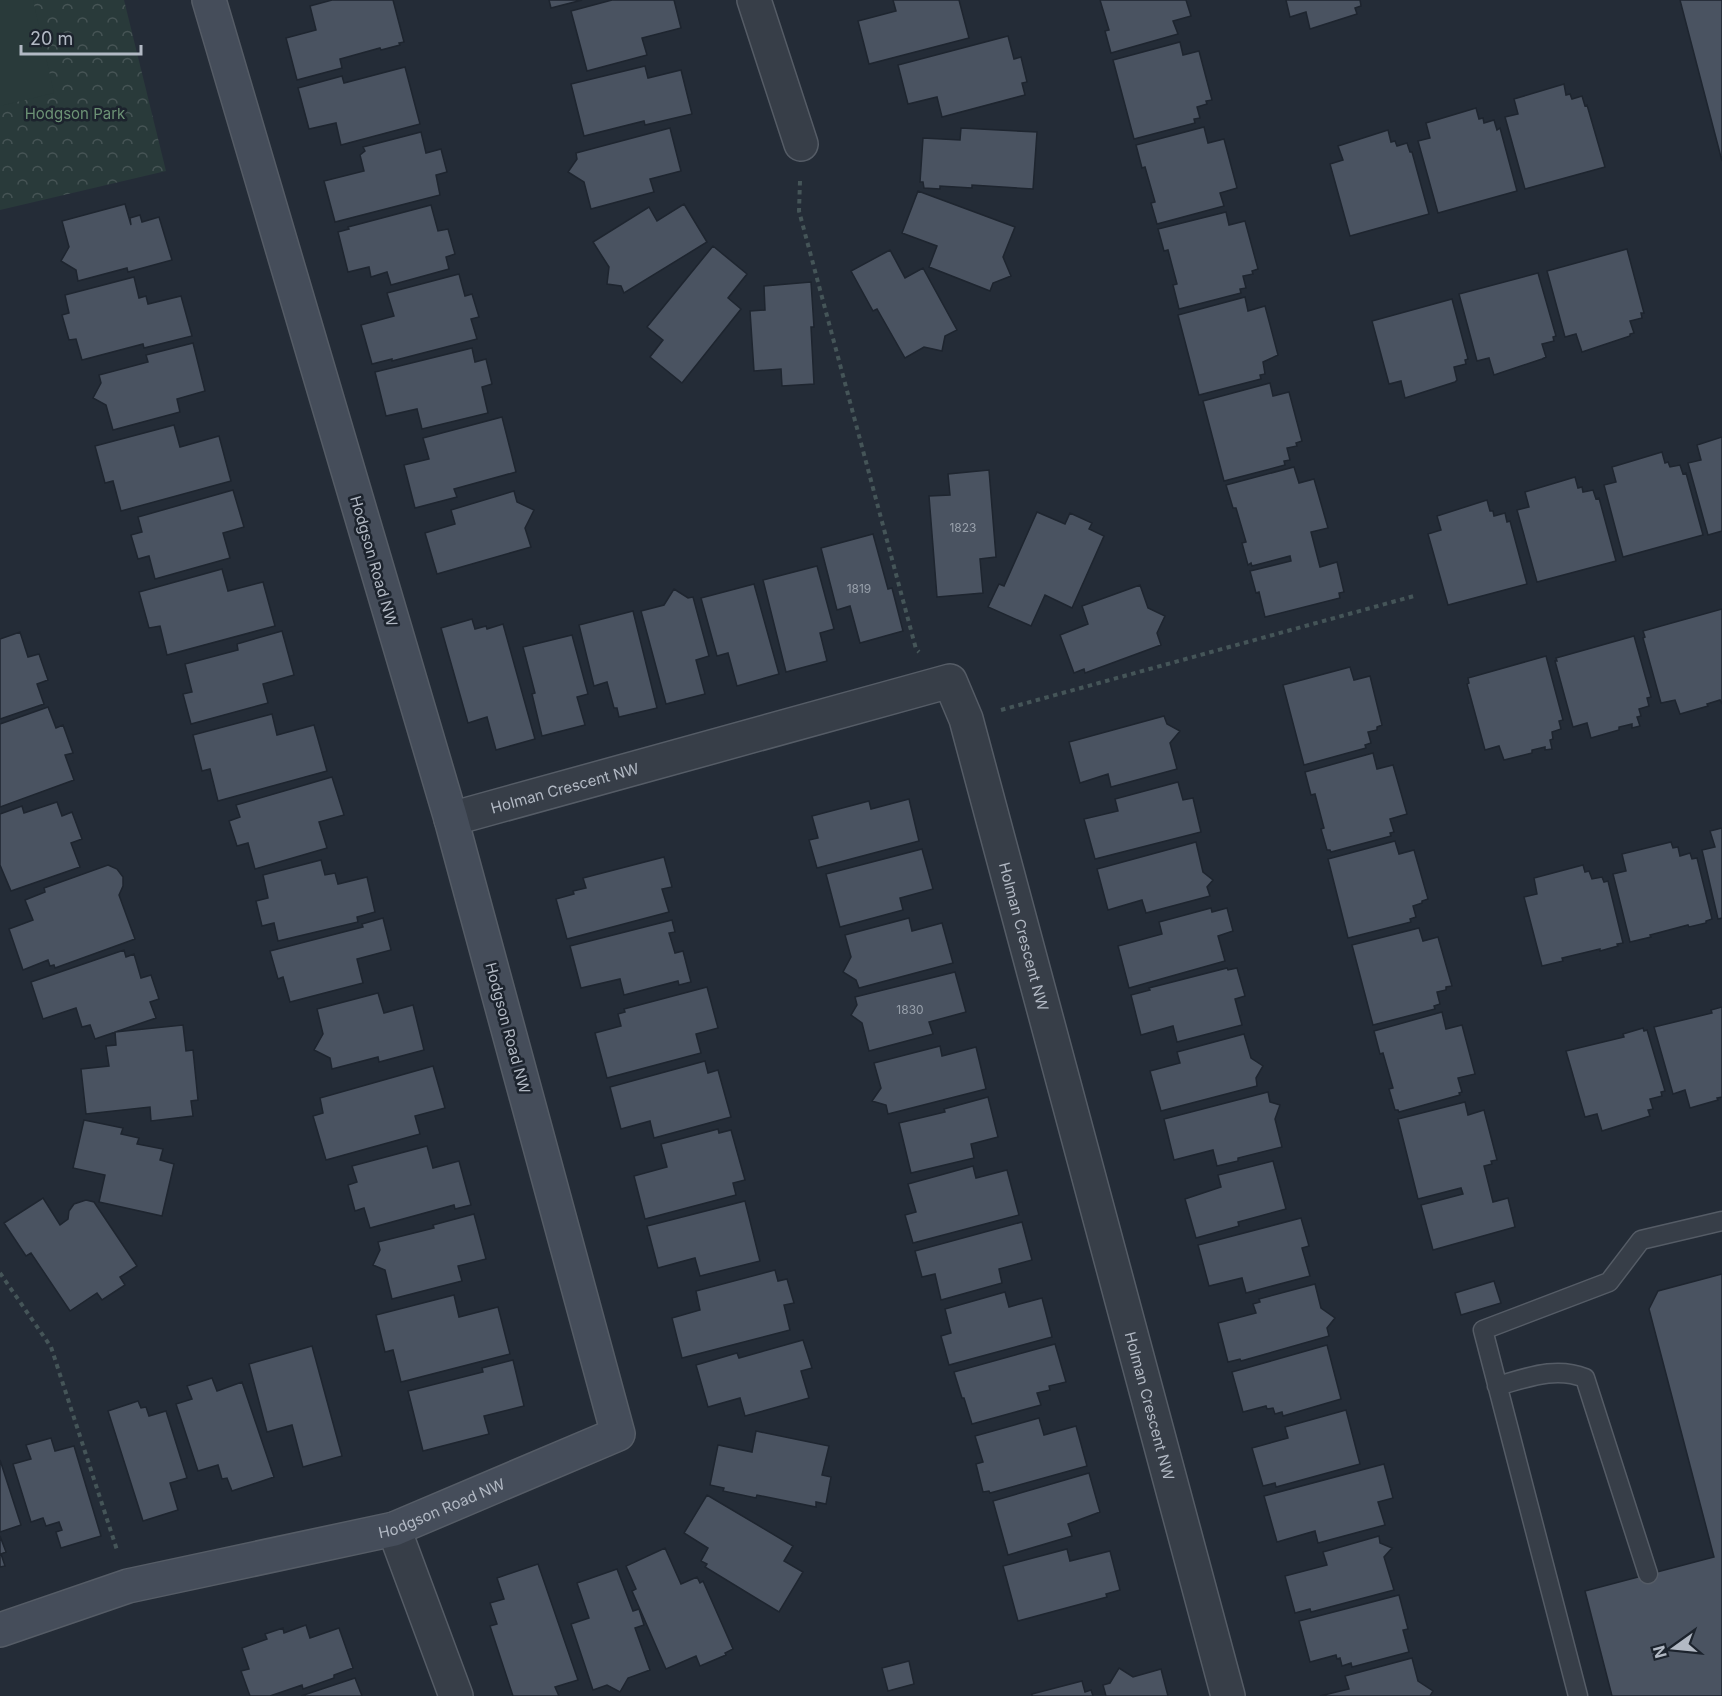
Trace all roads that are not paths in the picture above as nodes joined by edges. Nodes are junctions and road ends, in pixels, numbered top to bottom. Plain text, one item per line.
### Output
1 (209, 0) edge
2 (754, 0) edge
3 (801, 144) road end
4 (451, 819) junction
5 (1722, 1221) edge
6 (1497, 1386) junction
7 (394, 1528) junction
8 (1648, 1574) dead end
9 (0, 1630) edge
10 (456, 1696) edge
11 (1228, 1696) edge
12 (1578, 1696) edge

1 - 4 street, Hodgson Road NW
2 - 3 street
4 - 7 street, Hodgson Road NW
4 - 11 street, Holman Crescent NW
5 - 6 lane
6 - 8 lane
6 - 12 lane
7 - 9 street, Hodgson Road NW
7 - 10 street

